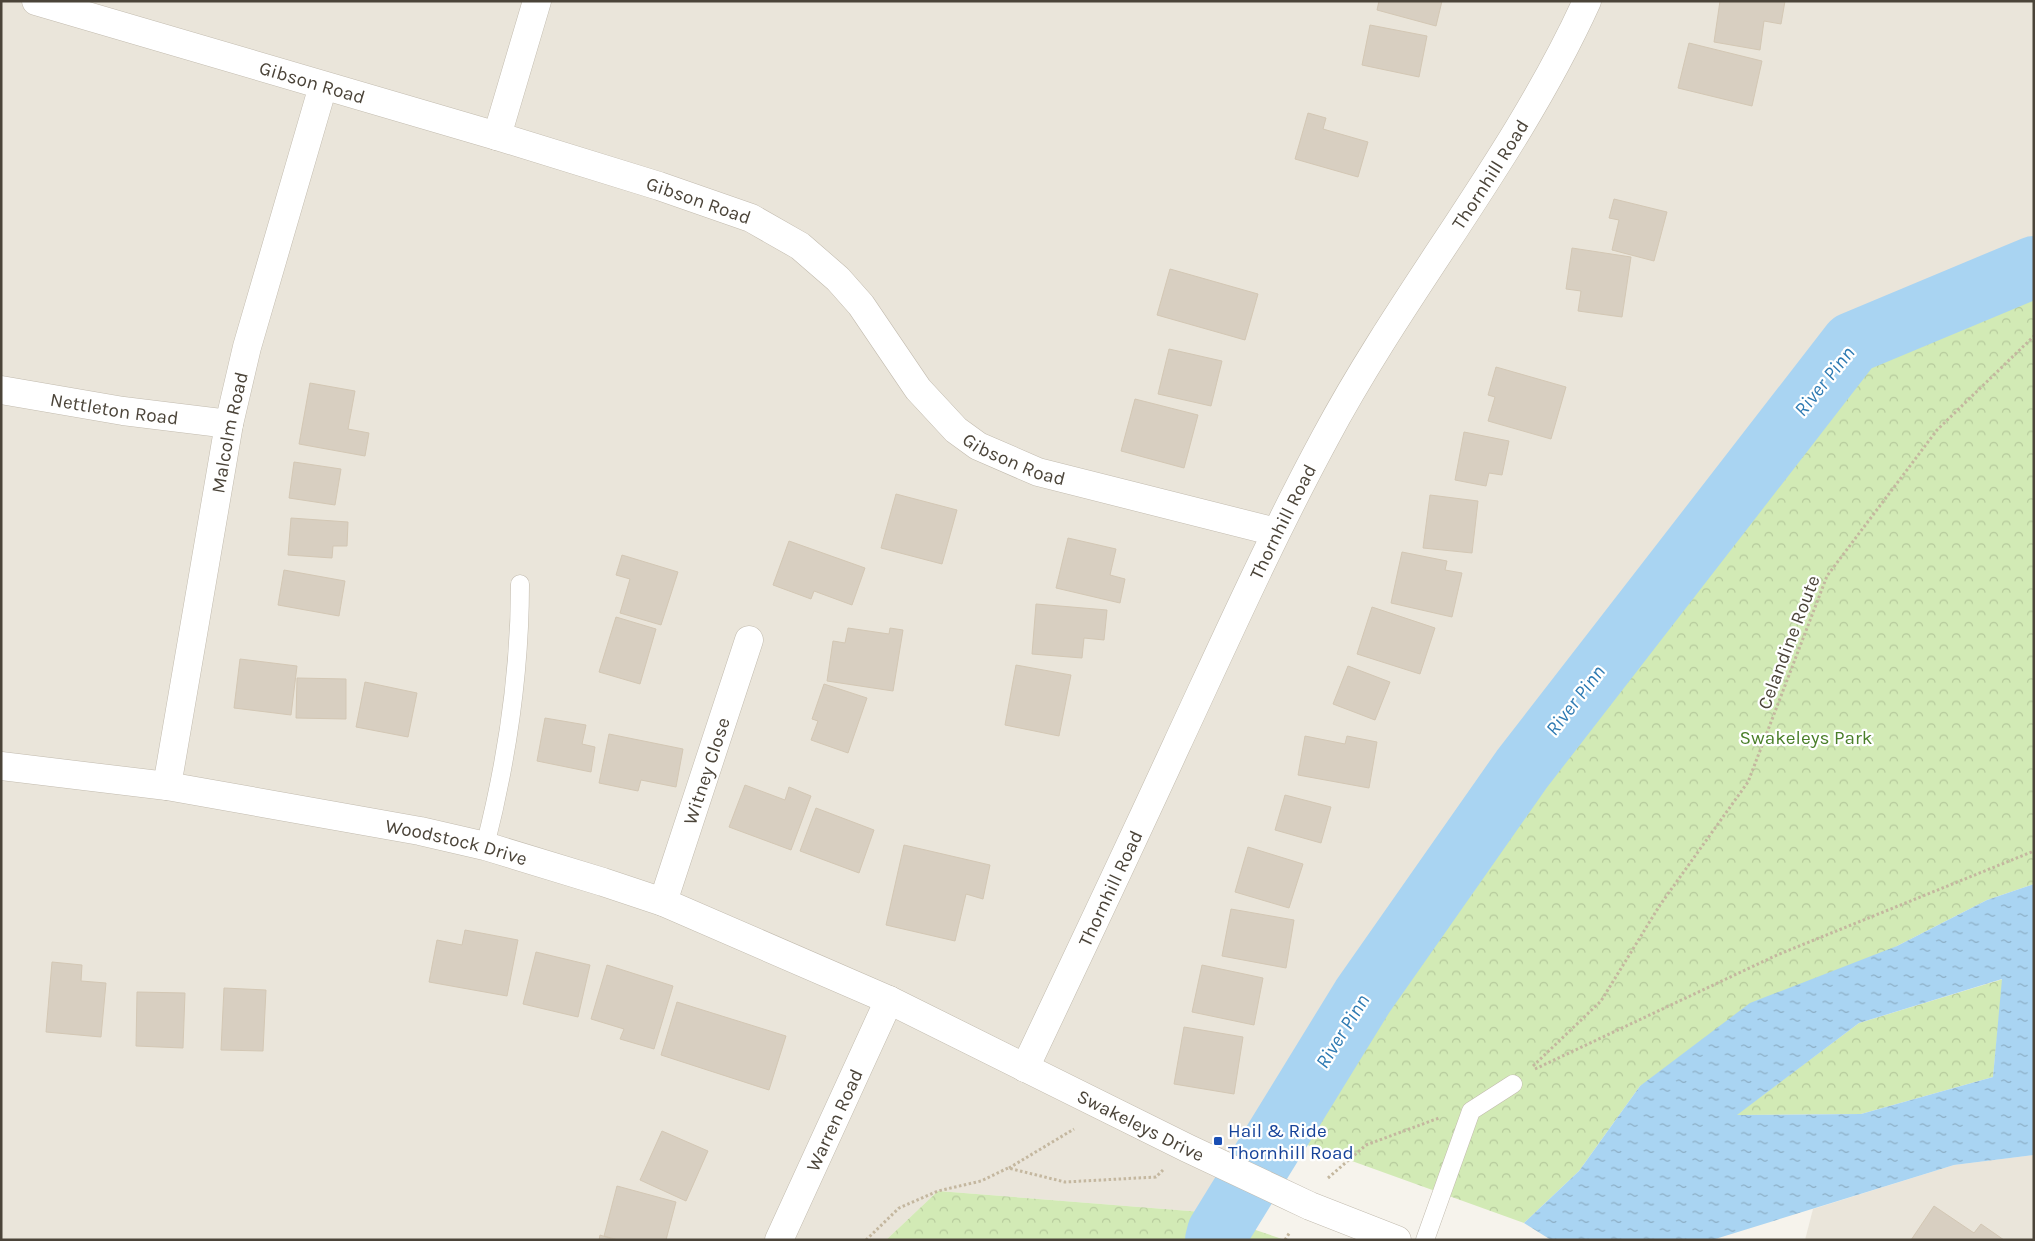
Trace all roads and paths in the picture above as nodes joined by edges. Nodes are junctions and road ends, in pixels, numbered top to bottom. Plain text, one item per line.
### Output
1 (36, 1) edge
2 (537, 1) edge
3 (1587, 1) edge
4 (323, 86) junction
5 (497, 136) junction
6 (2034, 336) edge
7 (1, 390) edge
8 (229, 424) junction
9 (1276, 532) junction
10 (520, 584) dead end
11 (749, 640) dead end
12 (1, 766) edge
13 (167, 786) junction
14 (485, 846) junction
15 (2034, 851) edge
16 (663, 902) junction
17 (890, 1000) junction
18 (1025, 1068) junction
19 (1519, 1078) junction
20 (1471, 1111) junction
21 (1076, 1128) dead end
22 (1187, 1148) junction
23 (1008, 1168) junction
24 (1299, 1200) junction
25 (779, 1240) edge
26 (866, 1240) edge
27 (1397, 1240) edge
28 (1425, 1240) edge

1 - 4 street, Gibson Road
2 - 5 street
3 - 9 street, Thornhill Road
4 - 5 street, Gibson Road
4 - 8 street, Malcolm Road
5 - 9 street, Gibson Road
6 - 19 path, Celandine Route
7 - 8 street, Nettleton Road
8 - 13 street, Malcolm Road
9 - 18 street, Thornhill Road
10 - 14 lane
11 - 16 street, Witney Close
12 - 13 street, Woodstock Drive
13 - 14 street, Woodstock Drive
14 - 16 street, Woodstock Drive
15 - 19 path
16 - 17 street, Woodstock Drive
17 - 18 street, Swakeleys Drive
17 - 25 street, Warren Road
18 - 22 street, Swakeleys Drive
19 - 20 lane
20 - 24 path
20 - 28 lane
21 - 23 path
22 - 23 path
22 - 24 street, Swakeleys Drive
23 - 26 path
24 - 27 street, Swakeleys Drive

